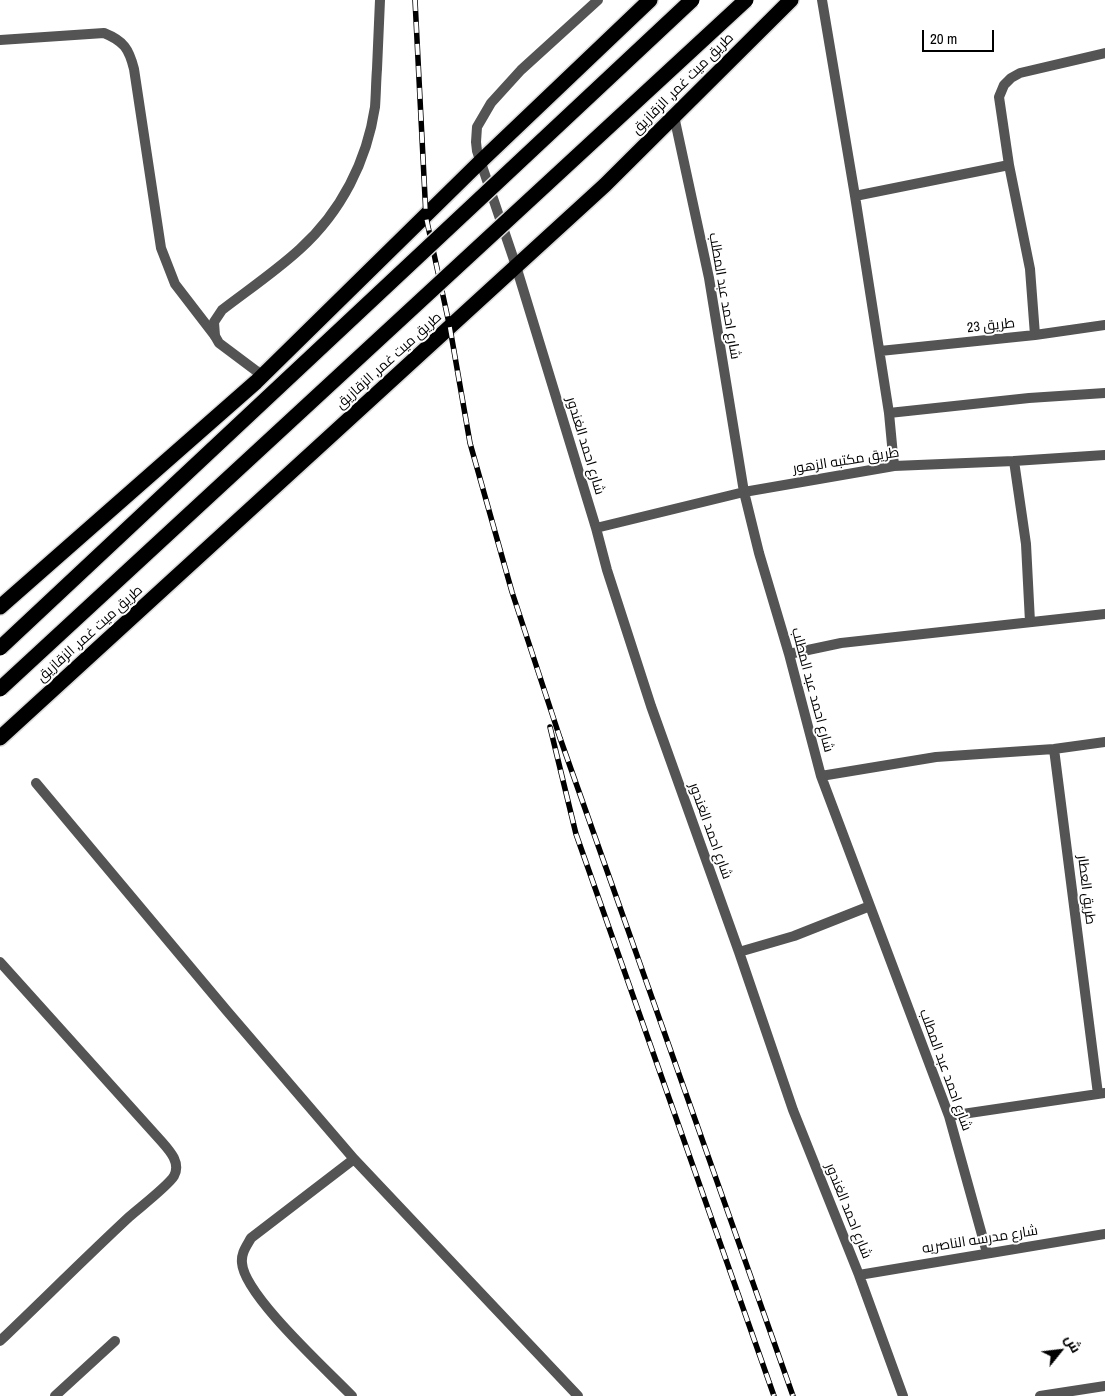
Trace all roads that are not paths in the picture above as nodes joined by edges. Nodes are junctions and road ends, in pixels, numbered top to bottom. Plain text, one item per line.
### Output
1 (380, 0) edge
2 (598, 0) edge
3 (650, 0) edge
4 (692, 0) edge
5 (746, 0) edge
6 (791, 0) edge
7 (822, 0) edge
8 (0, 40) edge
9 (1103, 53) edge
10 (674, 116) junction
11 (481, 161) junction
12 (1009, 165) junction
13 (855, 196) junction
14 (516, 266) junction
15 (1105, 325) edge
16 (1035, 335) junction
17 (215, 336) junction
18 (880, 351) junction
19 (263, 376) junction
20 (1105, 393) edge
21 (889, 413) junction
22 (1105, 455) edge
23 (1014, 461) junction
24 (894, 466) junction
25 (744, 492) junction
26 (596, 528) junction
27 (0, 607) edge
28 (1105, 614) edge
29 (1030, 622) junction
30 (0, 648) edge
31 (789, 654) junction
32 (0, 689) edge
33 (0, 738) edge
34 (1105, 742) edge
35 (1054, 749) junction
36 (821, 776) junction
37 (36, 783) dead end
38 (870, 906) junction
39 (740, 952) junction
40 (0, 962) edge
41 (1102, 1093) edge
42 (949, 1116) junction
43 (354, 1159) junction
44 (1105, 1234) edge
45 (987, 1253) junction
46 (859, 1275) junction
47 (115, 1341) dead end
48 (0, 1342) edge
49 (1105, 1386) edge
50 (1054, 1395) edge
51 (55, 1396) edge
52 (352, 1396) edge
53 (578, 1396) edge
54 (903, 1396) edge
55 (1040, 1396) edge

1 - 17 street
2 - 11 street, شارع احمد الغندور
3 - 11 highway
4 - 30 highway, bridge
5 - 32 highway, طريق ميت غمر, الزقازيق, bridge
6 - 10 highway, طريق ميت غمر, الزقازيق
7 - 13 street
8 - 17 street
9 - 12 street
10 - 14 highway, طريق ميت غمر, الزقازيق
10 - 25 street, شارع احمد عبد المطلب
11 - 14 street, شارع احمد الغندور
11 - 19 highway
12 - 13 street
12 - 16 street
13 - 18 street
14 - 26 street, شارع احمد الغندور
14 - 33 highway, طريق ميت غمر, الزقازيق
15 - 16 street, طريق 23
16 - 18 street, طريق 23
17 - 19 street
18 - 21 street
19 - 27 highway
20 - 21 street
21 - 24 street
22 - 23 street, طريق مكتبه الزهور
23 - 24 street, طريق مكتبه الزهور
23 - 29 street
24 - 25 street, طريق مكتبه الزهور
25 - 26 street, طريق مكتبه الزهور
25 - 31 street, شارع احمد عبد المطلب
26 - 39 street, شارع احمد الغندور
28 - 29 street
29 - 31 street
31 - 36 street, شارع احمد عبد المطلب
34 - 35 street
35 - 36 street
35 - 41 street, طريق العطار
36 - 38 street, شارع احمد عبد المطلب
37 - 43 street
38 - 39 street
38 - 42 street, شارع احمد عبد المطلب
39 - 46 street, شارع احمد الغندور
40 - 48 street
41 - 42 street
42 - 45 street, شارع احمد عبد المطلب
43 - 52 street
43 - 53 street
44 - 45 street, شارع مدرسه الناصريه
45 - 46 street, شارع مدرسه الناصريه
46 - 54 street, شارع احمد الغندور
47 - 51 street
49 - 50 street
50 - 55 street

